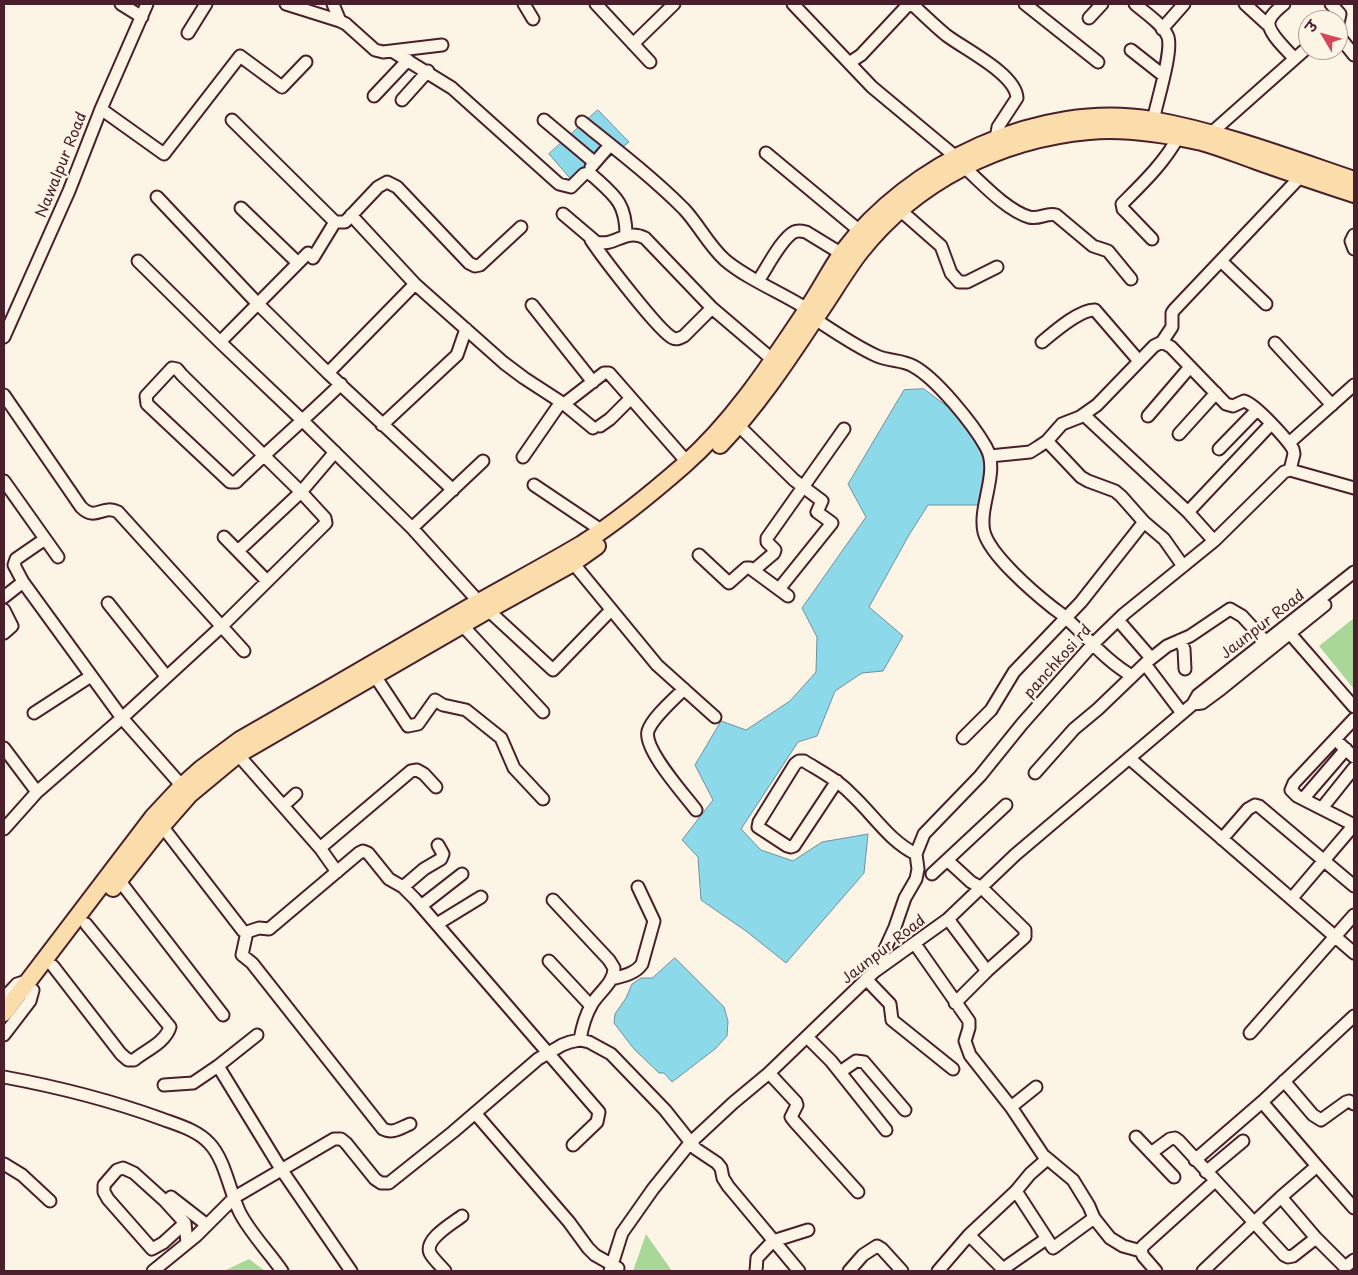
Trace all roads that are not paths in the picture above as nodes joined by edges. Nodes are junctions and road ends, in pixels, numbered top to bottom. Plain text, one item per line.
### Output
1 (121, 4) edge
2 (147, 4) edge
3 (206, 4) edge
4 (286, 4) edge
5 (333, 4) edge
6 (524, 4) edge
7 (596, 4) edge
8 (674, 4) edge
9 (793, 4) edge
10 (1024, 4) edge
11 (1102, 4) edge
12 (1134, 4) edge
13 (1245, 4) edge
14 (1284, 4) edge
15 (1177, 6) edge
16 (142, 16) junction
17 (1089, 18) dead end
18 (533, 19) dead end
19 (340, 21) junction
20 (1268, 25) junction
21 (1162, 29) junction
22 (188, 33) dead end
23 (633, 44) junction
24 (442, 45) dead end
25 (1131, 50) dead end
26 (392, 51) junction
27 (1298, 55) edge
28 (1294, 58) junction
29 (408, 60) junction
30 (306, 62) dead end
31 (650, 62) dead end
32 (1098, 62) dead end
33 (850, 63) junction
34 (428, 71) junction
35 (1164, 76) junction
36 (374, 96) dead end
37 (402, 100) dead end
38 (101, 109) junction
39 (232, 120) dead end
40 (544, 120) dead end
41 (582, 122) dead end
42 (1152, 127) junction
43 (1210, 134) junction
44 (1178, 137) junction
45 (996, 139) junction
46 (610, 145) junction
47 (766, 153) dead end
48 (594, 162) junction
49 (960, 162) junction
50 (588, 173) junction
51 (1301, 176) junction
52 (1354, 180) edge
53 (1354, 194) edge
54 (157, 197) dead end
55 (240, 208) dead end
56 (900, 210) junction
57 (563, 214) dead end
58 (351, 215) junction
59 (336, 222) junction
60 (521, 227) dead end
61 (861, 232) junction
62 (626, 235) junction
63 (1354, 236) edge
64 (1152, 239) dead end
65 (591, 240) junction
66 (1354, 248) edge
67 (842, 254) junction
68 (138, 260) dead end
69 (1221, 261) junction
70 (298, 263) junction
71 (997, 267) dead end
72 (1131, 279) dead end
73 (758, 281) junction
74 (415, 284) junction
75 (258, 304) junction
76 (1266, 304) dead end
77 (532, 305) dead end
78 (712, 308) junction
79 (811, 314) junction
80 (6, 324) edge
81 (466, 329) junction
82 (4, 337) edge
83 (220, 342) junction
84 (1042, 342) dead end
85 (1162, 342) junction
86 (1275, 343) dead end
87 (773, 360) junction
88 (1139, 361) junction
89 (1190, 367) junction
90 (328, 373) junction
91 (593, 382) junction
92 (340, 384) junction
93 (1353, 389) edge
94 (1216, 393) junction
95 (4, 395) edge
96 (631, 398) junction
97 (562, 403) junction
98 (1332, 405) junction
99 (1257, 410) junction
100 (1084, 415) junction
101 (1148, 416) dead end
102 (304, 420) junction
103 (1271, 424) junction
104 (382, 425) junction
105 (738, 425) junction
106 (844, 429) dead end
107 (1179, 434) dead end
108 (1047, 441) junction
109 (1289, 443) junction
110 (1219, 449) dead end
111 (335, 452) junction
112 (263, 456) junction
113 (523, 456) dead end
114 (990, 456) junction
115 (483, 461) dead end
116 (687, 462) junction
117 (1290, 470) junction
118 (4, 481) edge
119 (534, 484) dead end
120 (803, 488) junction
121 (1354, 488) edge
122 (453, 490) junction
123 (301, 492) junction
124 (1188, 512) junction
125 (1144, 522) junction
126 (412, 528) junction
127 (602, 530) junction
128 (224, 537) dead end
129 (45, 539) junction
130 (1214, 541) junction
131 (238, 551) junction
132 (699, 555) dead end
133 (58, 557) dead end
134 (573, 563) junction
135 (1183, 566) junction
136 (754, 570) junction
137 (1354, 572) edge
138 (267, 581) junction
139 (23, 582) junction
140 (1354, 582) edge
141 (4, 597) edge
142 (108, 604) dead end
143 (483, 606) junction
144 (4, 610) edge
145 (611, 610) junction
146 (1066, 617) junction
147 (1118, 620) junction
148 (462, 625) junction
149 (222, 626) junction
150 (1287, 630) junction
151 (4, 633) edge
152 (1180, 640) junction
153 (1266, 642) junction
154 (1092, 645) junction
155 (244, 650) dead end
156 (1148, 661) junction
157 (1185, 669) dead end
158 (91, 676) junction
159 (166, 676) junction
160 (375, 676) junction
161 (1132, 676) junction
162 (684, 689) junction
163 (1193, 704) junction
164 (1354, 707) edge
165 (543, 712) dead end
166 (34, 713) dead end
167 (1182, 713) junction
168 (716, 717) dead end
169 (122, 718) junction
170 (1354, 719) edge
171 (963, 738) dead end
172 (1335, 740) junction
173 (4, 748) edge
174 (234, 751) junction
175 (1350, 753) edge
176 (1129, 758) junction
177 (1354, 768) edge
178 (1036, 773) dead end
179 (837, 781) junction
180 (182, 786) junction
181 (436, 787) dead end
182 (37, 792) junction
183 (296, 794) dead end
184 (1302, 798) junction
185 (543, 799) dead end
186 (1006, 805) dead end
187 (283, 806) junction
188 (1322, 808) junction
189 (696, 810) dead end
190 (1354, 825) edge
191 (162, 826) junction
192 (4, 829) edge
193 (1222, 839) junction
194 (438, 845) dead end
195 (320, 848) junction
196 (916, 854) junction
197 (947, 860) junction
198 (1325, 861) junction
199 (337, 872) junction
200 (462, 874) dead end
201 (932, 874) dead end
202 (119, 880) junction
203 (1352, 881) edge
204 (638, 887) dead end
205 (403, 888) junction
206 (982, 888) junction
207 (481, 898) dead end
208 (1292, 898) junction
209 (553, 900) dead end
210 (421, 906) junction
211 (1354, 915) edge
212 (948, 919) junction
213 (86, 924) junction
214 (437, 924) junction
215 (247, 932) junction
216 (1336, 937) junction
217 (915, 944) junction
218 (1354, 953) edge
219 (549, 961) dead end
220 (53, 966) junction
221 (987, 971) junction
222 (871, 976) junction
223 (611, 979) junction
224 (31, 985) junction
225 (4, 998) edge
226 (955, 1003) junction
227 (591, 1006) junction
228 (4, 1013) edge
229 (223, 1015) dead end
230 (1354, 1016) edge
231 (4, 1026) edge
232 (1250, 1033) dead end
233 (4, 1034) edge
234 (257, 1035) dead end
235 (807, 1037) junction
236 (580, 1040) junction
237 (549, 1053) junction
238 (218, 1066) junction
239 (953, 1069) dead end
240 (840, 1072) junction
241 (769, 1073) junction
242 (4, 1077) edge
243 (1284, 1081) junction
244 (164, 1085) dead end
245 (1036, 1087) dead end
246 (1262, 1102) junction
247 (1354, 1104) edge
248 (1011, 1107) junction
249 (906, 1110) dead end
250 (475, 1113) junction
251 (410, 1124) dead end
252 (886, 1130) dead end
253 (1136, 1137) dead end
254 (1243, 1141) dead end
255 (690, 1143) junction
256 (573, 1145) dead end
257 (1150, 1153) junction
258 (1046, 1160) junction
259 (1195, 1160) junction
260 (4, 1164) edge
261 (1317, 1166) junction
262 (281, 1169) junction
263 (1206, 1172) junction
264 (1174, 1177) dead end
265 (1216, 1181) junction
266 (1016, 1191) junction
267 (858, 1192) dead end
268 (171, 1197) dead end
269 (234, 1197) junction
270 (1281, 1197) junction
271 (50, 1201) dead end
272 (1354, 1208) edge
273 (462, 1216) dead end
274 (1094, 1218) junction
275 (185, 1223) junction
276 (1254, 1223) junction
277 (207, 1225) junction
278 (808, 1230) dead end
279 (969, 1235) junction
280 (1316, 1238) junction
281 (1046, 1239) junction
282 (773, 1241) junction
283 (188, 1243) junction
284 (1141, 1251) junction
285 (1347, 1267) edge
286 (614, 1269) edge
287 (156, 1270) edge
288 (282, 1271) edge
289 (351, 1271) edge
290 (446, 1271) edge
291 (756, 1271) edge
292 (799, 1271) edge
293 (849, 1271) edge
294 (902, 1271) edge
295 (938, 1271) edge
296 (1156, 1271) edge
297 (1204, 1271) edge

1 - 16 street
2 - 16 street, Nawalpur Road
3 - 22 street
4 - 19 street
5 - 19 street
6 - 18 street
7 - 23 street
8 - 23 street
9 - 33 street
10 - 32 street
11 - 17 street
12 - 21 street
13 - 20 street
14 - 20 street
15 - 21 street
16 - 38 street, Nawalpur Road
19 - 26 street
20 - 28 street
21 - 35 street
23 - 31 street
24 - 26 street
25 - 35 street
26 - 29 street
27 - 28 street
28 - 43 street
29 - 34 street
29 - 36 street
30 - 38 street
33 - 45 street
33 - 49 street
34 - 37 street
34 - 50 street
35 - 42 street
38 - 80 street, Nawalpur Road
39 - 59 street
40 - 48 street
41 - 46 street
42 - 43 highway
42 - 44 highway
42 - 45 highway
42 - 49 highway
43 - 52 highway
44 - 51 highway
44 - 64 street
45 - 49 highway
46 - 48 street
46 - 73 street
47 - 61 street
48 - 50 street
49 - 56 highway
49 - 61 highway
49 - 72 street
50 - 62 street
51 - 53 highway
51 - 69 street
54 - 75 street
55 - 70 street
56 - 71 street
56 - 79 highway
57 - 65 street
58 - 59 street
58 - 60 street
58 - 74 street
59 - 70 street
61 - 67 highway
62 - 65 street
62 - 78 street
63 - 66 street
65 - 78 street
67 - 73 street
67 - 79 highway
68 - 83 street
69 - 76 street
69 - 85 street
70 - 75 street
73 - 79 street
74 - 81 street
74 - 90 street
75 - 83 street
75 - 90 street
77 - 91 street
78 - 87 street
79 - 87 highway
79 - 105 highway
79 - 114 street
80 - 82 street, Nawalpur Road
81 - 97 street
81 - 104 street
83 - 102 street
84 - 88 street
85 - 88 street
85 - 89 street
86 - 98 street
87 - 116 highway
88 - 100 street
89 - 94 street
89 - 101 street
90 - 92 street
91 - 96 street
91 - 97 street
92 - 102 street
92 - 104 street
93 - 98 street
94 - 99 street
94 - 107 street
95 - 149 street
96 - 97 street
96 - 116 street
97 - 113 street
98 - 109 street
99 - 103 street
99 - 110 street
100 - 108 street
100 - 124 street
102 - 111 street
102 - 112 street
103 - 109 street
103 - 124 street
104 - 122 street
105 - 120 street
105 - 134 highway
106 - 120 street
108 - 114 street
108 - 125 street
109 - 117 street
111 - 123 street
111 - 126 street
112 - 112 street
112 - 123 street
114 - 146 street
115 - 122 street
116 - 127 highway
117 - 121 street
117 - 130 street, panchkosi rd
118 - 129 street
119 - 127 street
120 - 136 street
120 - 136 street
122 - 126 street
123 - 131 street
123 - 138 street
124 - 130 street
125 - 135 street
125 - 146 street
126 - 143 street
127 - 143 highway
128 - 131 street
129 - 133 street
129 - 139 street
130 - 135 street, panchkosi rd
131 - 138 street
132 - 136 street
134 - 143 highway
134 - 145 street
135 - 147 street, panchkosi rd
137 - 150 street, Jaunpur Road
138 - 149 street
139 - 141 street
139 - 158 street
140 - 150 street, Jaunpur Road
142 - 159 street
143 - 145 street
143 - 148 highway
143 - 174 highway
144 - 151 street
145 - 162 street
146 - 154 street
146 - 171 street
147 - 154 street, panchkosi rd
147 - 156 street
148 - 160 highway
148 - 165 street
149 - 155 street
149 - 159 street
150 - 153 street, Jaunpur Road
150 - 163 street, Jaunpur Road
150 - 164 street
152 - 153 street
152 - 156 street
152 - 157 street
153 - 163 street, Jaunpur Road
154 - 161 street
154 - 196 street, panchkosi rd
156 - 161 street
156 - 167 street
158 - 166 street
158 - 169 street
159 - 169 street
160 - 174 highway
160 - 185 street
161 - 178 street
162 - 168 street
162 - 189 street
163 - 167 street, Jaunpur Road
167 - 176 street, Jaunpur Road
169 - 180 street
169 - 182 street
170 - 172 street
172 - 175 street
172 - 184 street
173 - 182 street
174 - 180 highway
174 - 187 street
174 - 191 highway
175 - 184 street
176 - 193 street
176 - 206 street, Jaunpur Road
177 - 188 street
179 - 179 street
179 - 196 street
180 - 224 highway
181 - 195 street
182 - 192 street
183 - 187 street
184 - 188 street
186 - 197 street
187 - 195 street
188 - 190 street
190 - 198 street
191 - 202 highway
191 - 215 street
193 - 198 street
193 - 208 street
194 - 205 street
195 - 199 street
196 - 222 street, panchkosi rd
197 - 201 street
197 - 206 street
198 - 203 street
198 - 208 street
199 - 205 street
199 - 215 street
200 - 210 street
202 - 213 highway
202 - 229 street
204 - 223 street
205 - 210 street
206 - 212 street, Jaunpur Road
206 - 221 street
207 - 214 street
208 - 216 street
209 - 223 street
210 - 214 street
211 - 216 street
212 - 217 street, Jaunpur Road
212 - 221 street
213 - 220 highway
213 - 220 street
214 - 237 street
215 - 251 street
216 - 218 street
216 - 232 street
217 - 222 street, Jaunpur Road
217 - 226 street
219 - 227 street
220 - 224 highway
221 - 226 street
222 - 235 street, Jaunpur Road
222 - 239 street
223 - 227 street
224 - 225 street
224 - 228 highway
224 - 231 highway
224 - 233 street
226 - 248 street
227 - 236 street
230 - 243 street
234 - 238 street
235 - 240 street
235 - 241 street, Jaunpur Road
236 - 237 street
236 - 255 street
237 - 250 street
237 - 256 street
238 - 244 street
238 - 262 street
240 - 249 street
240 - 252 street
241 - 255 street, Jaunpur Road
241 - 267 street
242 - 269 street
243 - 246 street
243 - 247 street
245 - 248 street
246 - 259 street
246 - 261 street
248 - 258 street
250 - 262 street
250 - 286 street
253 - 257 street
254 - 263 street
255 - 282 street
255 - 286 street, Jaunpur Road
257 - 259 street
257 - 264 street
258 - 266 street
258 - 274 street
259 - 263 street
260 - 271 street
261 - 270 street
261 - 272 street
262 - 269 street
262 - 289 street
263 - 265 street
265 - 276 street
265 - 284 street
266 - 279 street
266 - 281 street
268 - 277 street
269 - 277 street
269 - 288 street
270 - 276 street
270 - 280 street
273 - 290 street
274 - 281 street
274 - 284 street
275 - 275 street
275 - 283 street
276 - 280 street
276 - 297 street
277 - 283 street
278 - 282 street
279 - 281 street
279 - 295 street
280 - 285 street
282 - 291 street
282 - 292 street
283 - 287 street
284 - 296 street
293 - 294 street

